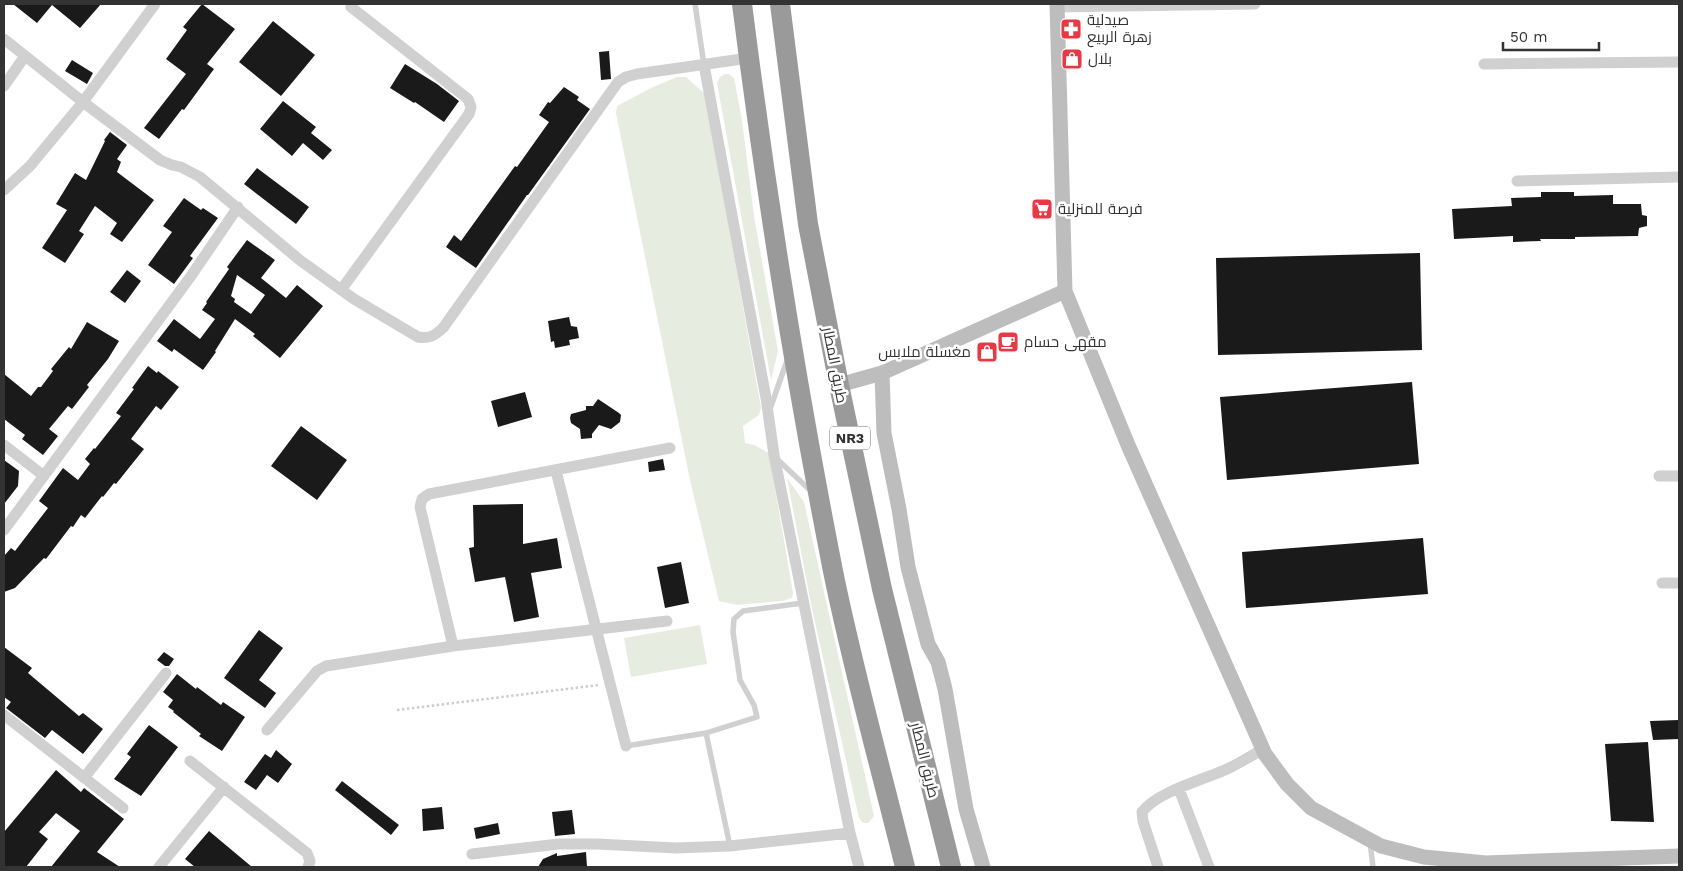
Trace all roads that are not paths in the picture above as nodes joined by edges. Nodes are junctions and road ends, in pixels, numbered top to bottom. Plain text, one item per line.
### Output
1 (155, 4) edge
2 (695, 4) edge
3 (742, 4) edge
4 (780, 4) edge
5 (1255, 4) edge
6 (351, 6) dead end
7 (1057, 6) edge
8 (4, 39) edge
9 (24, 56) junction
10 (749, 58) junction
11 (1679, 62) edge
12 (1484, 64) dead end
13 (704, 65) junction
14 (4, 86) edge
15 (83, 102) junction
16 (1679, 177) edge
17 (1517, 181) dead end
18 (4, 190) edge
19 (238, 207) junction
20 (341, 290) junction
21 (1065, 291) junction
22 (792, 344) junction
23 (882, 373) junction
24 (839, 386) junction
25 (768, 414) junction
26 (4, 445) edge
27 (670, 448) dead end
28 (774, 455) junction
29 (556, 471) junction
30 (44, 476) junction
31 (1659, 476) dead end
32 (1679, 476) edge
33 (821, 501) junction
34 (4, 530) edge
35 (1662, 582) dead end
36 (1679, 582) edge
37 (804, 603) junction
38 (668, 621) dead end
39 (595, 629) junction
40 (453, 646) junction
41 (166, 674) dead end
42 (4, 715) edge
43 (267, 730) dead end
44 (706, 733) junction
45 (626, 746) joint
46 (1263, 749) junction
47 (190, 761) dead end
48 (84, 778) junction
49 (224, 787) junction
50 (1179, 789) junction
51 (122, 808) dead end
52 (850, 833) junction
53 (1369, 840) junction
54 (730, 846) junction
55 (472, 854) dead end
56 (1679, 856) edge
57 (1650, 862) edge
58 (159, 867) edge
59 (308, 867) edge
60 (859, 867) edge
61 (906, 867) edge
62 (951, 867) edge
63 (983, 867) edge
64 (1158, 867) edge
65 (1209, 867) edge
66 (1373, 867) edge

1 - 15 street
2 - 13 lane
3 - 10 highway, NR3
4 - 24 highway, طريق المطار / NR3
5 - 7 street
6 - 20 street
7 - 21 street
8 - 9 street
9 - 14 street
9 - 15 street
10 - 13 street
10 - 22 highway, NR3
11 - 12 street
13 - 20 street
13 - 25 street
15 - 18 street
15 - 19 street
16 - 17 street
19 - 20 street
19 - 30 street
21 - 23 street
21 - 46 street
22 - 25 lane
22 - 33 highway, NR3
23 - 24 street
23 - 63 street
24 - 62 highway, طريق المطار / NR3
25 - 28 street
26 - 30 street
27 - 29 street
28 - 33 lane
28 - 37 street
29 - 39 street
29 - 40 street
30 - 34 street
31 - 32 street
33 - 61 highway, NR3
35 - 36 street
37 - 44 lane
37 - 52 street
38 - 39 street
39 - 40 street
39 - 45 street
40 - 43 street
41 - 48 street
42 - 48 street
44 - 45 lane
44 - 54 lane
46 - 50 street
46 - 53 street
47 - 49 street
48 - 51 street
49 - 58 street
49 - 59 street
50 - 64 street
50 - 65 street
52 - 54 street
52 - 60 street
53 - 57 street
53 - 66 lane
54 - 55 street
56 - 57 street

